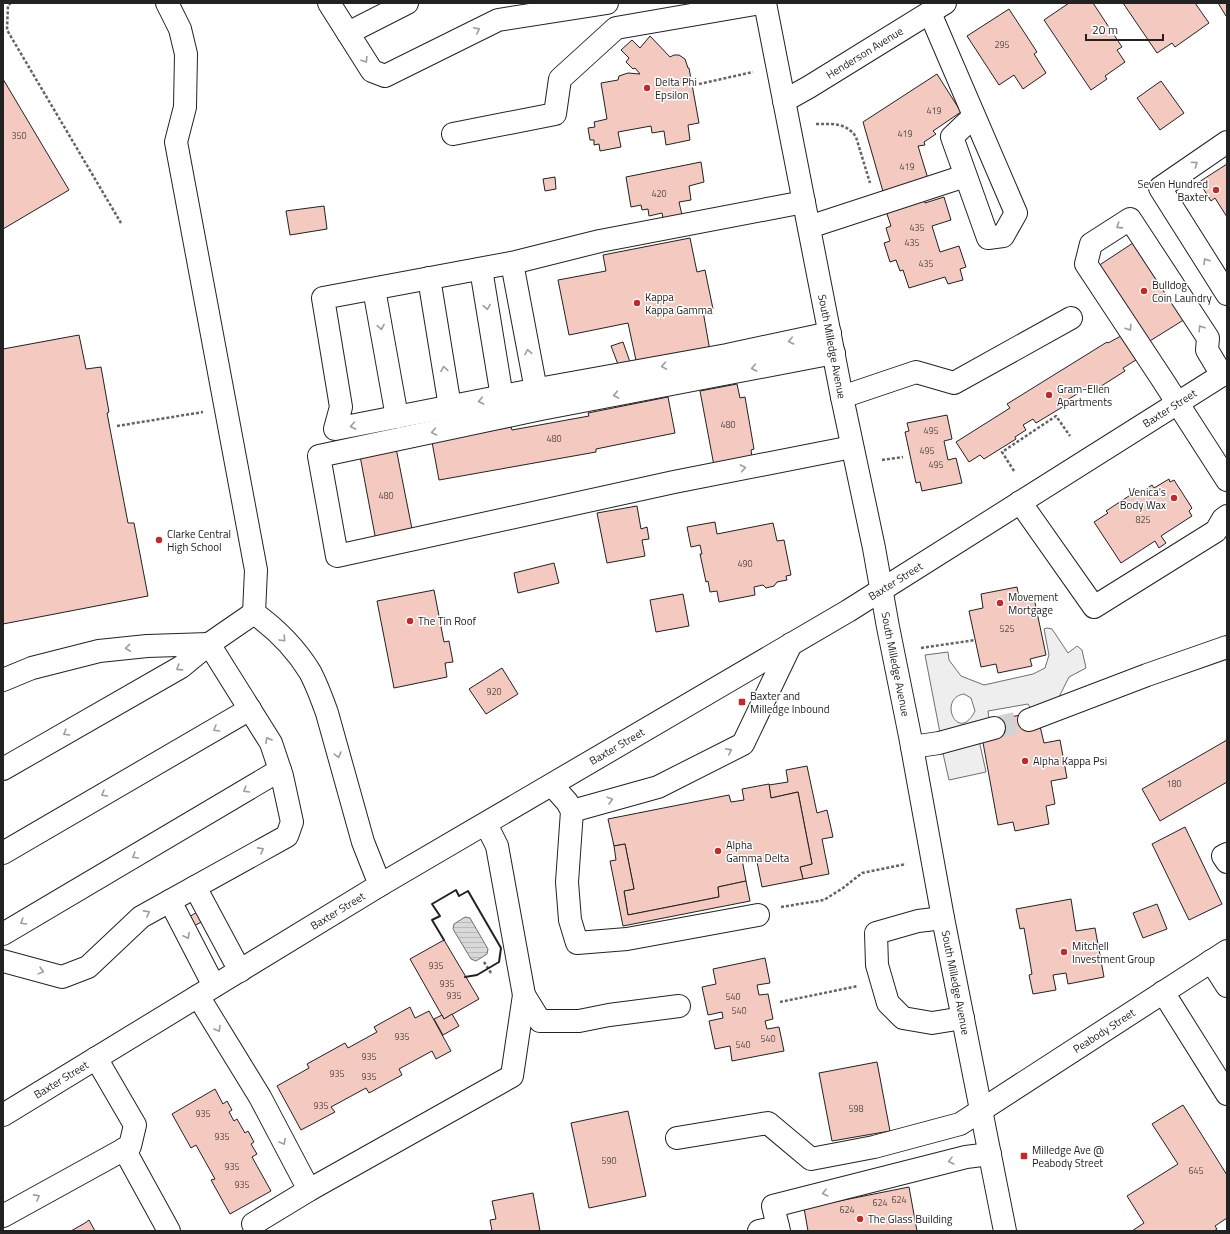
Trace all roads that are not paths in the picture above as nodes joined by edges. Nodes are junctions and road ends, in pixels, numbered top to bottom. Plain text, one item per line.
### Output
1 (167, 3) edge
2 (329, 3) edge
3 (407, 3) edge
4 (607, 3) edge
5 (761, 3) edge
6 (765, 3) edge
7 (937, 8) edge
8 (496, 11) edge
9 (348, 33) junction
10 (784, 100) junction
11 (974, 116) junction
12 (453, 134) dead end
13 (1227, 142) edge
14 (965, 176) junction
15 (804, 202) junction
16 (809, 227) junction
17 (512, 263) junction
18 (480, 269) junction
19 (428, 278) junction
20 (374, 289) junction
21 (1227, 294) edge
22 (1071, 318) dead end
23 (832, 343) junction
24 (1224, 374) edge
25 (536, 390) junction
26 (502, 396) junction
27 (842, 398) junction
28 (1178, 403) junction
29 (450, 407) junction
30 (397, 417) junction
31 (852, 446) junction
32 (1221, 458) edge
33 (1227, 480) edge
34 (1020, 502) junction
35 (1227, 516) edge
36 (882, 590) junction
37 (254, 613) junction
38 (209, 644) junction
39 (791, 644) junction
40 (1227, 648) edge
41 (3, 680) edge
42 (250, 709) junction
43 (1029, 720) tunnel mouth
44 (994, 728) tunnel mouth
45 (912, 747) junction
46 (3, 769) edge
47 (280, 770) junction
48 (552, 785) junction
49 (572, 811) junction
50 (486, 824) junction
51 (3, 853) edge
52 (1227, 854) edge
53 (1227, 862) edge
54 (380, 885) junction
55 (195, 887) junction
56 (170, 901) junction
57 (758, 915) road end
58 (943, 918) junction
59 (3, 934) edge
60 (1219, 956) edge
61 (3, 961) edge
62 (240, 971) junction
63 (1227, 986) edge
64 (206, 991) junction
65 (1163, 992) junction
66 (524, 995) junction
67 (679, 1006) dead end
68 (963, 1018) junction
69 (96, 1058) junction
70 (1227, 1094) edge
71 (981, 1110) junction
72 (3, 1115) edge
73 (676, 1138) dead end
74 (124, 1150) junction
75 (990, 1154) junction
76 (309, 1190) junction
77 (3, 1216) edge
78 (253, 1224) dead end
79 (772, 1230) edge
80 (170, 1231) edge
81 (1005, 1231) edge

1 - 37 main road
2 - 9 main road
3 - 9 main road
4 - 8 main road
5 - 12 main road
6 - 10 main road, South Milledge Avenue
7 - 10 main road, Henderson Avenue
7 - 11 main road
9 -> 8 main road
10 - 15 main road, South Milledge Avenue
11 - 14 main road
11 - 14 main road
21 -> 13 main road
14 - 16 main road
15 - 16 main road, South Milledge Avenue
15 - 17 main road
16 - 23 main road, South Milledge Avenue
17 - 18 main road
25 -> 17 main road
18 - 19 main road
18 -> 26 main road
19 - 20 main road
29 -> 19 main road
20 -> 30 main road
30 -> 20 main road
22 - 27 main road
23 -> 25 main road
23 - 27 main road, South Milledge Avenue
23 -> 31 main road
24 - 28 main road, Baxter Street
24 -> 28 main road
25 - 26 main road
26 -> 29 main road
27 - 31 main road, South Milledge Avenue
28 - 32 main road
28 - 34 main road, Baxter Street
29 - 30 main road
31 - 36 main road, South Milledge Avenue
32 - 33 main road
34 - 35 main road
34 - 36 main road, Baxter Street
36 - 39 main road, Baxter Street
36 - 45 main road, South Milledge Avenue
37 - 38 main road
37 -> 54 main road
38 -> 41 main road
38 - 42 main road
38 -> 46 main road
39 - 48 main road, Baxter Street
49 -> 39 main road
40 - 43 main road
47 -> 42 main road
42 -> 51 main road
44 - 45 main road
45 - 58 main road, South Milledge Avenue
55 -> 47 main road
47 -> 59 main road
48 - 49 main road
48 - 50 main road, Baxter Street
49 - 57 main road
50 - 54 main road, Baxter Street
50 - 66 main road
52 - 53 main road
54 - 62 main road, Baxter Street
55 - 56 main road
55 - 62 main road
61 -> 56 main road
56 -> 64 main road
58 - 68 main road, South Milledge Avenue
58 - 68 main road
60 - 63 main road
60 - 65 main road, Peabody Street
62 - 64 main road, Baxter Street
64 - 69 main road, Baxter Street
64 -> 76 main road
65 - 70 main road
65 - 71 main road, Peabody Street
66 - 67 main road
66 - 76 main road
68 - 71 main road, South Milledge Avenue
69 - 72 main road, Baxter Street
69 - 74 main road
71 - 73 main road, Peabody Street
71 - 75 main road, South Milledge Avenue
77 -> 74 main road
74 - 80 main road
75 -> 79 main road
75 - 81 main road, South Milledge Avenue
76 - 78 main road

